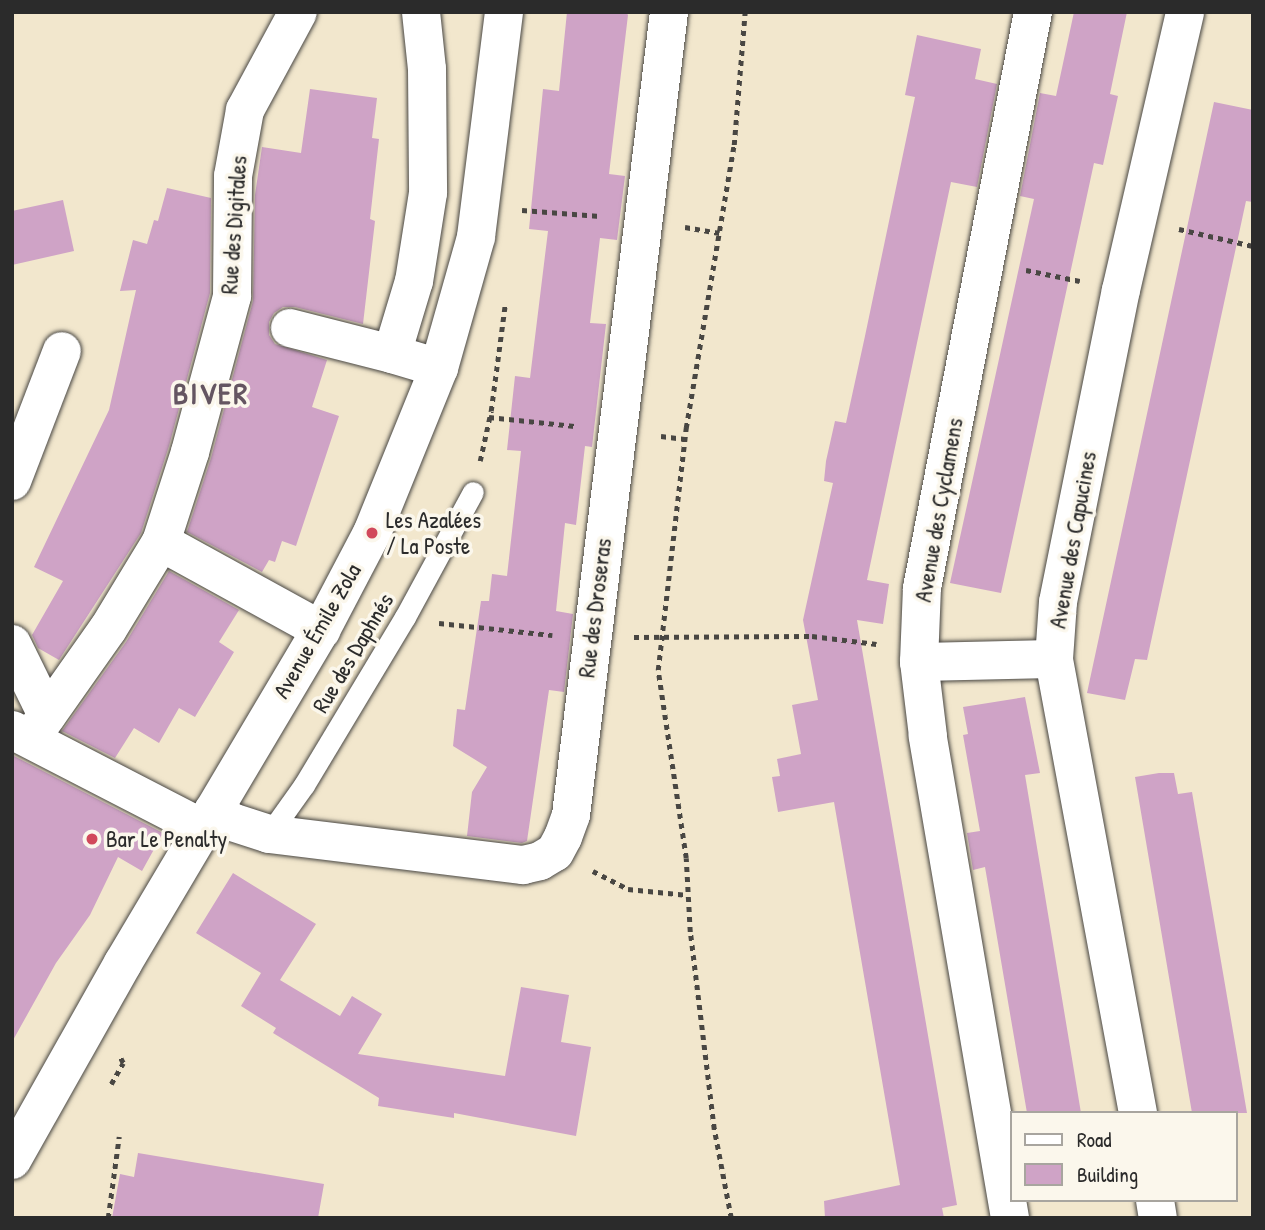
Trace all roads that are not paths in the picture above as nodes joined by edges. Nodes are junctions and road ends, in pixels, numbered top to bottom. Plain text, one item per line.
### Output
1 (298, 12) edge
2 (421, 12) edge
3 (504, 12) edge
4 (669, 12) edge
5 (1033, 12) edge
6 (1185, 12) edge
7 (290, 328) dead end
8 (62, 351) dead end
9 (392, 354) junction
10 (439, 368) junction
11 (12, 481) edge
12 (473, 492) dead end
13 (161, 542) junction
14 (321, 630) junction
15 (12, 645) edge
16 (1054, 659) junction
17 (919, 662) junction
18 (30, 728) edge
19 (207, 820) junction
20 (269, 834) junction
21 (1138, 1111) edge
22 (12, 1160) edge
23 (1010, 1218) edge

1 - 13 street, Rue des Digitales
2 - 9 street
3 - 10 street, Avenue Émile Zola
4 - 20 street, Rue des Droseras
5 - 17 street, Avenue des Cyclamens
6 - 16 street, Avenue des Capucines
7 - 9 street
8 - 11 street
9 - 10 street
10 - 14 street, Avenue Émile Zola
12 - 20 lane, Rue des Daphnés
13 - 14 street
13 - 18 street, Rue des Digitales
14 - 19 street, Avenue Émile Zola
15 - 18 street
16 - 17 street
16 - 21 street, Avenue des Capucines
17 - 23 street, Avenue des Cyclamens
18 - 19 street
19 - 20 street
19 - 22 street, Avenue Émile Zola

